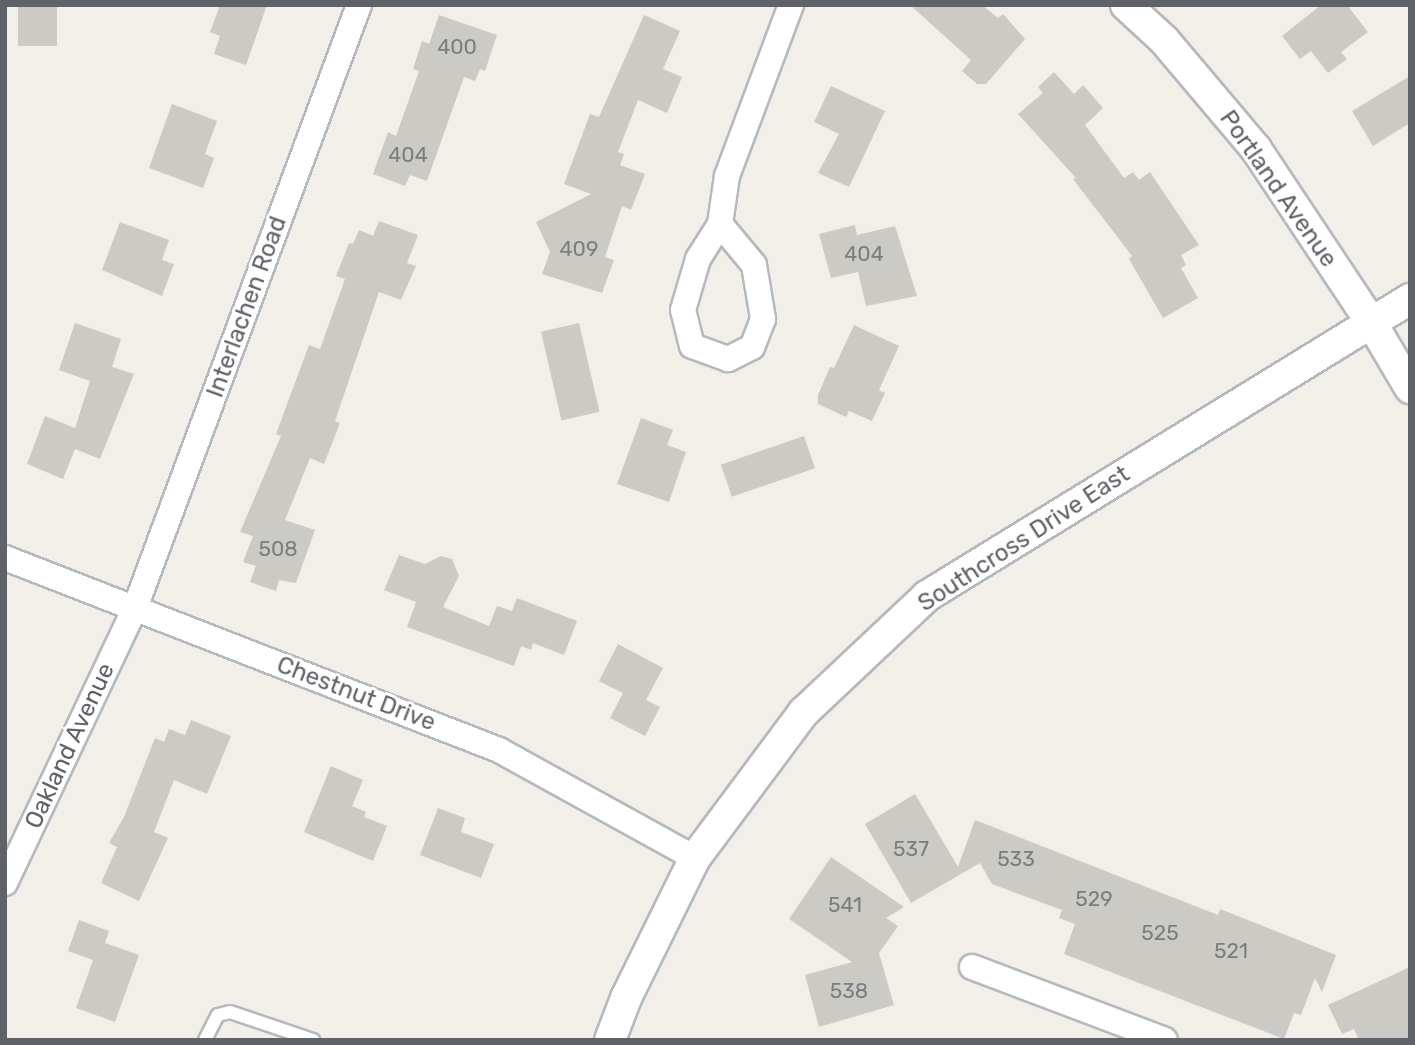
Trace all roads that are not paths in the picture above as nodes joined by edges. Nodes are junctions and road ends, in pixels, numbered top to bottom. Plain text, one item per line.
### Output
1 (359, 5) edge
2 (791, 5) edge
3 (1126, 5) edge
4 (720, 224) junction
5 (1410, 299) edge
6 (1371, 323) junction
7 (1410, 388) edge
8 (5, 558) edge
9 (135, 608) junction
10 (695, 858) junction
11 (5, 883) edge
12 (972, 967) dead end
13 (205, 1040) edge
14 (313, 1040) edge
15 (610, 1040) edge
16 (1165, 1040) edge

1 - 9 street, Interlachen Road
2 - 4 street
3 - 6 street, Portland Avenue
4 - 4 street
5 - 6 street, Southcross Drive East
6 - 7 street, Portland Avenue
6 - 10 street, Southcross Drive East
8 - 9 street, Chestnut Drive
9 - 10 street, Chestnut Drive
9 - 11 street, Oakland Avenue
10 - 15 street, Southcross Drive East
12 - 16 street
13 - 14 lane

